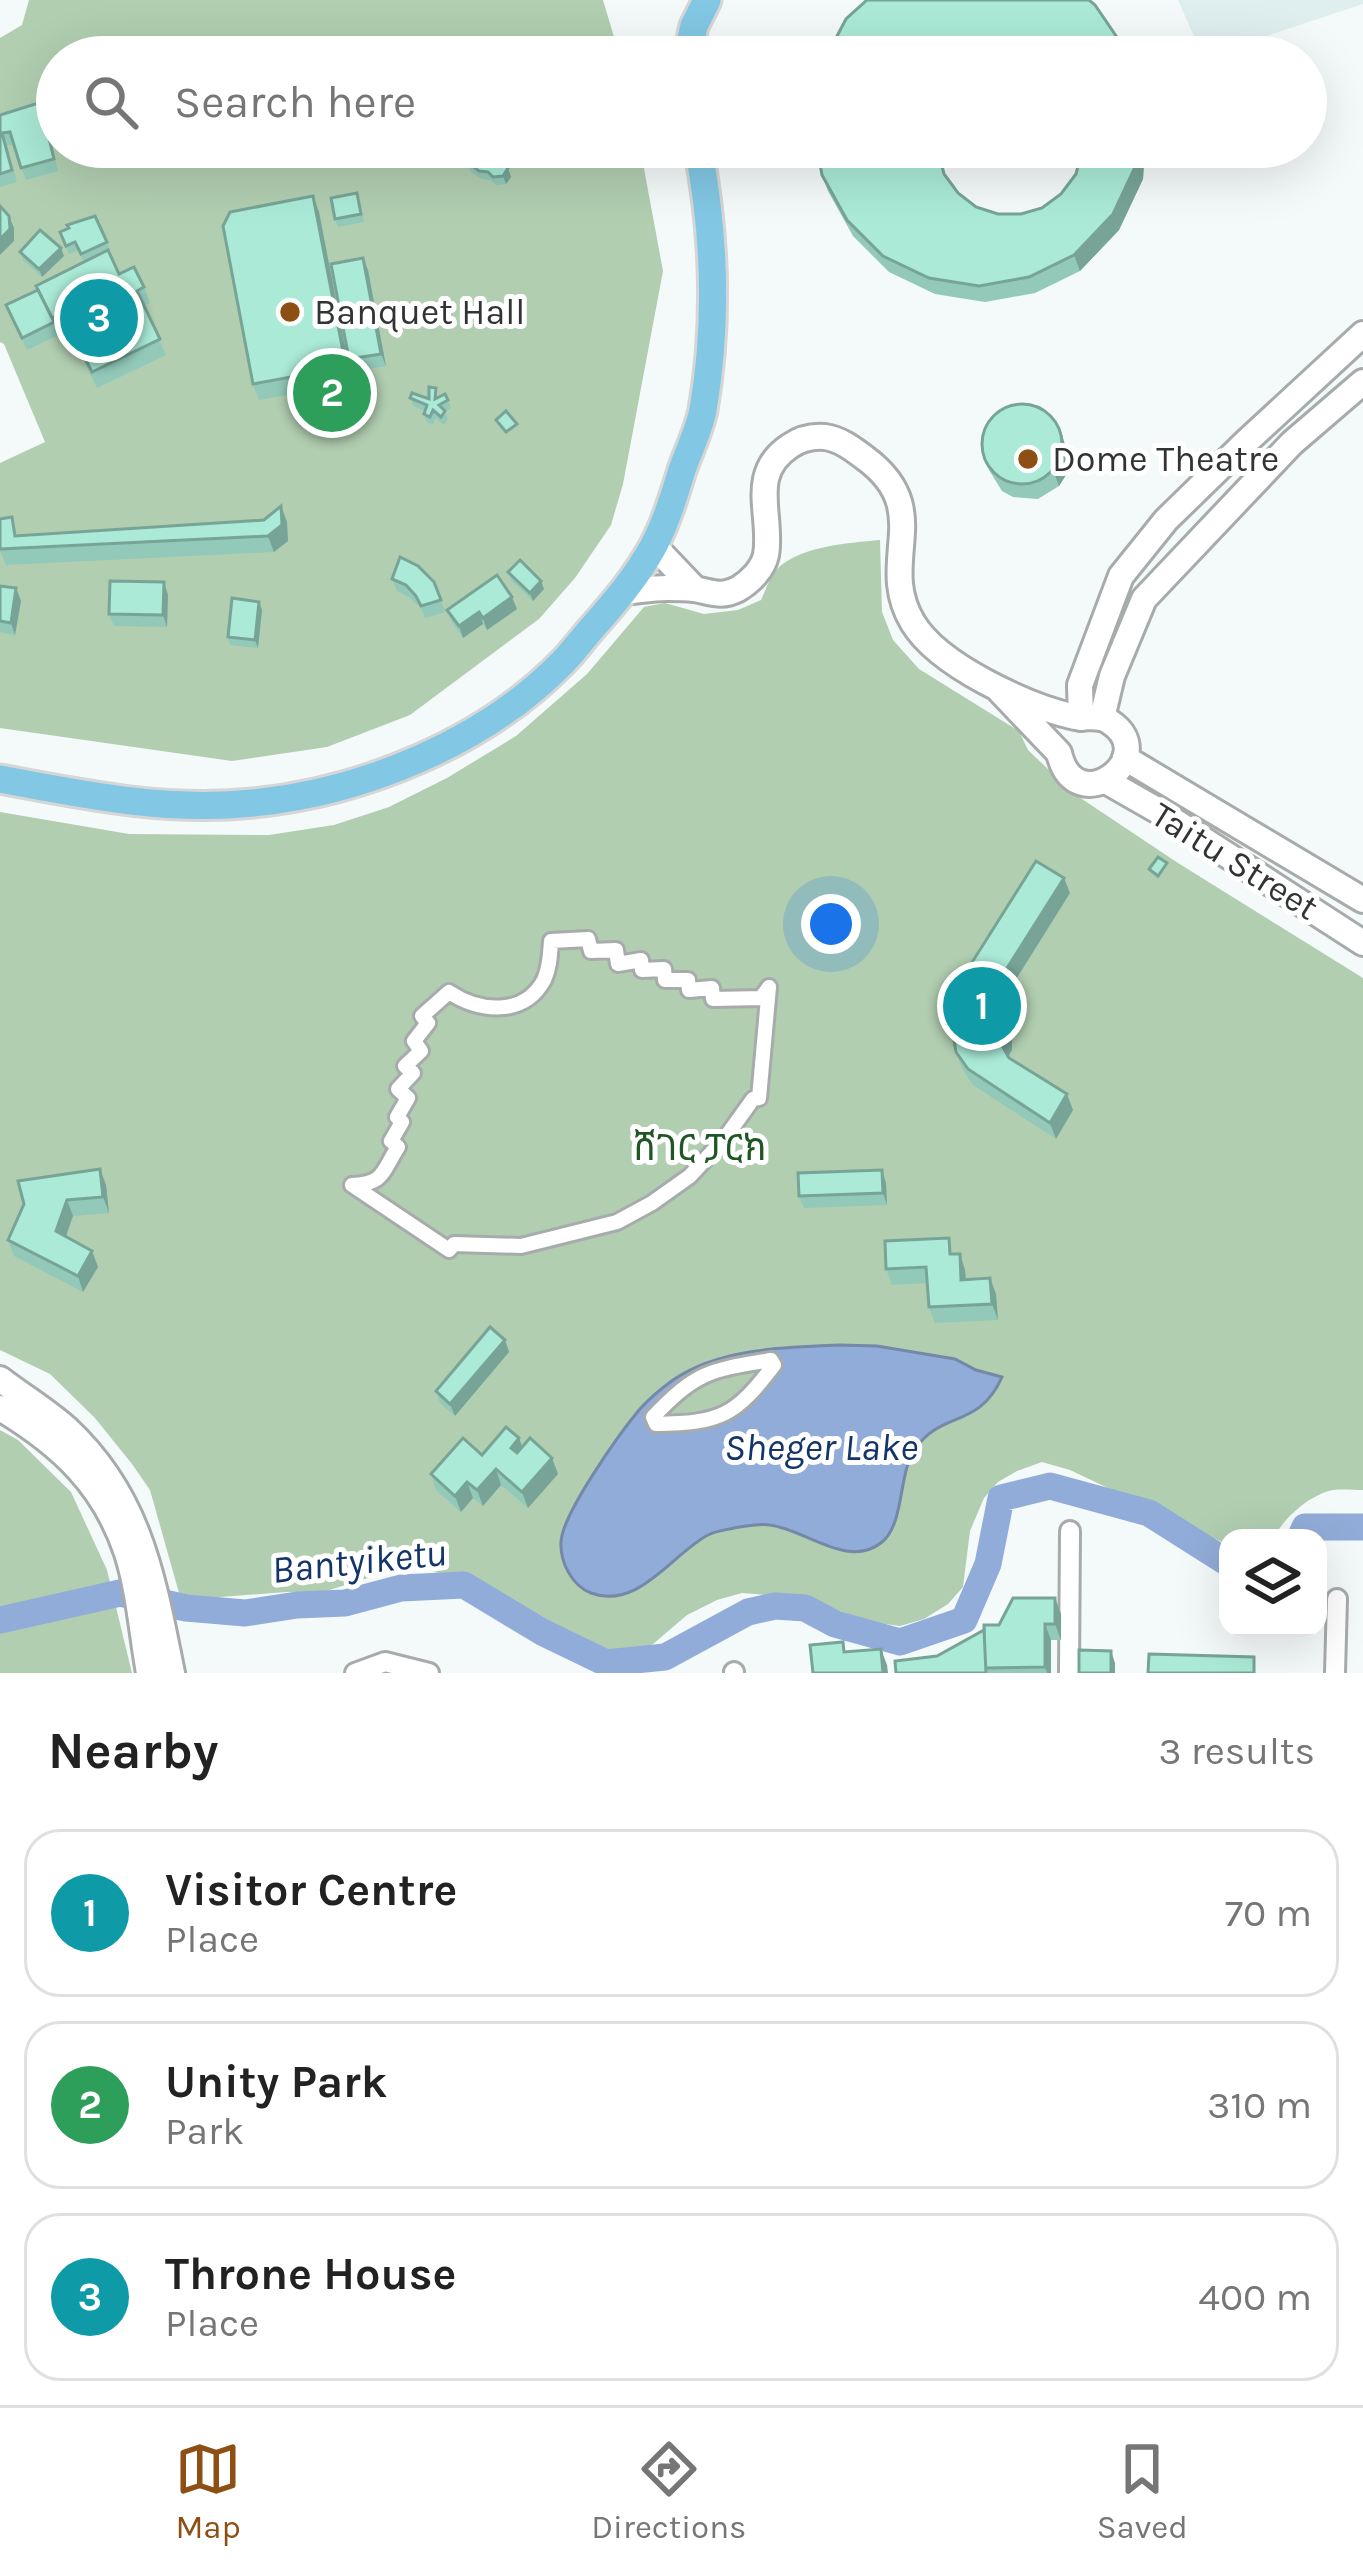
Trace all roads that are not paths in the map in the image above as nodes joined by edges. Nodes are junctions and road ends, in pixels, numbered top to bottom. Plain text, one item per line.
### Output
1 (707, 0) edge
2 (692, 36) edge
3 (702, 168) edge
4 (1363, 334) edge
5 (1363, 382) edge
6 (654, 546) junction
7 (695, 589) junction
8 (622, 592) junction
9 (997, 688) junction
10 (1091, 718) junction
11 (1059, 753) junction
12 (1125, 758) junction
13 (0, 779) edge
14 (1106, 782) junction
15 (1363, 900) edge
16 (1363, 943) edge
17 (352, 1185) joint
18 (0, 1379) edge
19 (0, 1408) edge
20 (656, 1424) joint
21 (1070, 1531) dead end
22 (141, 1574) junction
23 (1336, 1599) dead end
24 (164, 1672) edge
25 (355, 1673) edge
26 (429, 1673) edge
27 (1069, 1673) edge
28 (1335, 1673) edge

1 - 2 main road
3 - 6 main road
4 - 10 main road
5 - 10 main road
6 - 7 main road
6 - 8 main road
7 - 8 main road
7 - 9 main road
8 - 13 main road
9 - 10 main road
9 - 11 main road
10 - 11 main road
10 - 12 main road
11 - 14 main road
12 - 14 main road
12 - 15 main road, Taitu Street
14 - 16 main road, Taitu Street
17 - 17 street
18 - 22 main road
19 - 22 main road
20 - 20 street
21 - 27 street
22 - 24 main road
23 - 28 street
25 - 26 street

